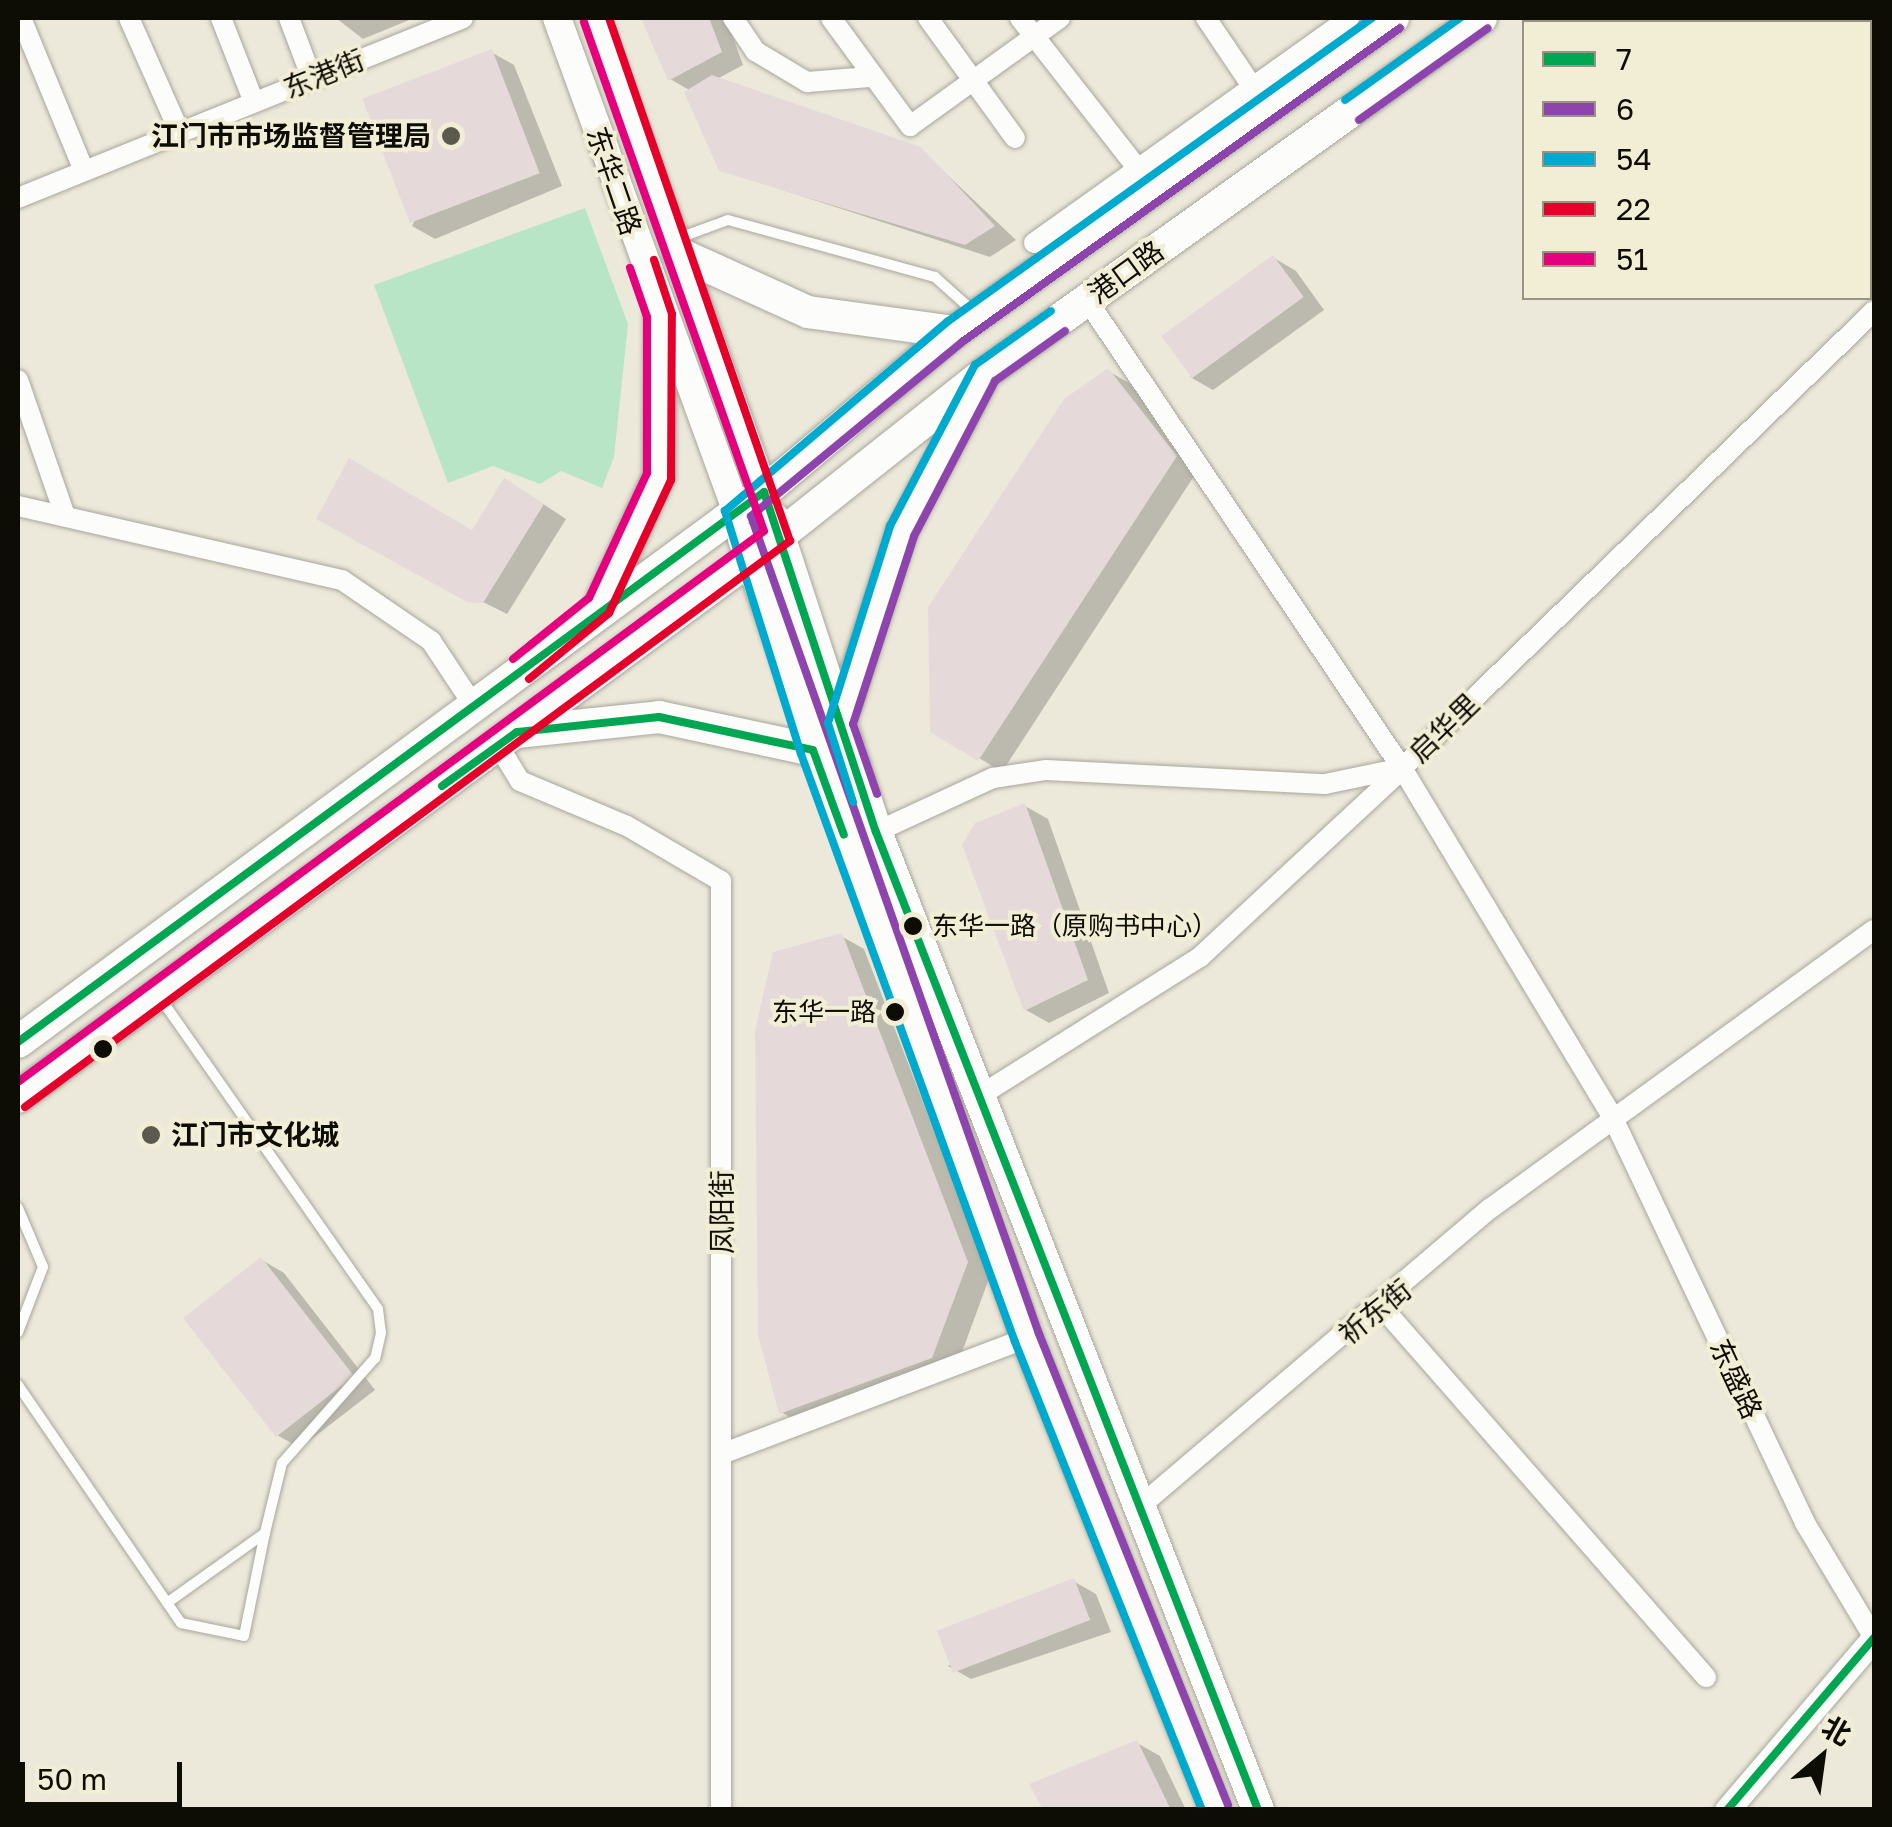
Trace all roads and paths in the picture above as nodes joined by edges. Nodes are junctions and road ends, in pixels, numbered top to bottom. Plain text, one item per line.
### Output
1 (22, 18) edge
2 (129, 18) edge
3 (221, 18) edge
4 (289, 18) edge
5 (463, 18) edge
6 (557, 18) edge
7 (596, 18) edge
8 (733, 18) edge
9 (831, 18) edge
10 (928, 18) edge
11 (1020, 18) edge
12 (1060, 18) edge
13 (1206, 18) edge
14 (1349, 18) edge
15 (1393, 18) edge
16 (1480, 18) edge
17 (1035, 40) junction
18 (870, 77) junction
19 (312, 79) junction
20 (976, 83) junction
21 (1259, 98) junction
22 (254, 102) junction
23 (180, 132) junction
24 (1015, 138) dead end
25 (1135, 165) junction
26 (84, 172) junction
27 (18, 198) edge
28 (1034, 242) joint
29 (1075, 246) junction
30 (678, 247) junction
31 (1011, 292) junction
32 (1096, 293) junction
33 (1874, 312) edge
34 (660, 315) junction
35 (966, 324) junction
36 (985, 373) junction
37 (18, 380) edge
38 (764, 492) junction
39 (18, 506) edge
40 (736, 512) junction
41 (65, 516) junction
42 (779, 536) junction
43 (750, 558) junction
44 (599, 606) junction
45 (474, 706) junction
46 (840, 724) junction
47 (508, 738) junction
48 (812, 750) junction
49 (1402, 768) junction
50 (371, 782) junction
51 (396, 820) junction
52 (876, 832) junction
53 (1874, 930) edge
54 (158, 994) junction
55 (18, 1042) edge
56 (981, 1095) junction
57 (18, 1097) edge
58 (1611, 1114) junction
59 (18, 1208) edge
60 (1382, 1306) junction
61 (18, 1332) edge
62 (1027, 1338) junction
63 (18, 1385) edge
64 (724, 1453) junction
65 (1138, 1508) junction
66 (265, 1533) junction
67 (167, 1603) junction
68 (1874, 1638) edge
69 (1706, 1677) dead end
70 (721, 1810) edge
71 (1216, 1810) edge
72 (1258, 1810) edge
73 (1727, 1810) edge

1 - 26 street
2 - 23 street
3 - 22 street
4 - 19 street
5 - 19 street, 东港街
6 - 34 main road, 东华二路
7 - 30 main road, 东华二路
8 - 18 street
9 - 18 street
10 - 20 street
11 - 17 street
12 - 17 street
13 - 21 street
14 - 21 street
15 - 21 main road, 港口路
16 - 32 main road, 港口路
17 - 20 street
17 - 25 street
18 - 20 street
19 - 22 street, 东港街
20 - 24 street
21 - 25 street
21 - 29 main road, 港口路
22 - 23 street, 东港街
23 - 26 street, 东港街
25 - 28 street
26 - 27 street, 东港街
28 - 31 main road
29 - 31 main road, 港口路
29 - 32 main road
30 - 35 main road
30 - 35 lane
30 - 38 main road, 东华二路
31 - 35 main road, 港口路
32 - 36 main road, 港口路
32 - 49 street, 东盛路
33 - 49 street, 启华里
34 - 40 main road, 东华二路
34 - 44 main road
35 - 38 main road, 港口路
36 - 42 main road, 港口路
36 - 46 main road
37 - 41 street
38 - 40 main road, 港口路
38 - 42 main road
39 - 41 street
40 - 43 main road
40 - 44 main road, 港口路
41 - 45 street
42 - 43 main road, 港口路
42 - 46 main road
43 - 47 main road
43 - 48 main road
44 - 45 main road, 港口路
45 - 50 main road, 港口路
46 - 52 main road
47 - 48 main road
47 - 51 main road
47 - 64 street, 凤阳街
48 - 62 main road
49 - 52 street, 启华里
49 - 56 street
49 - 58 street, 东盛路
50 - 51 main road
50 - 55 main road, 港口路
51 - 54 main road
52 - 56 main road
53 - 58 street, 祈东街
54 - 57 main road
54 - 66 lane
56 - 65 main road
58 - 60 street, 祈东街
58 - 68 street, 东盛路
59 - 61 lane
60 - 65 street, 祈东街
60 - 69 street
62 - 64 street
62 - 71 main road
63 - 67 lane
64 - 70 street, 凤阳街
65 - 72 main road
66 - 67 lane
66 - 67 lane
68 - 73 street

